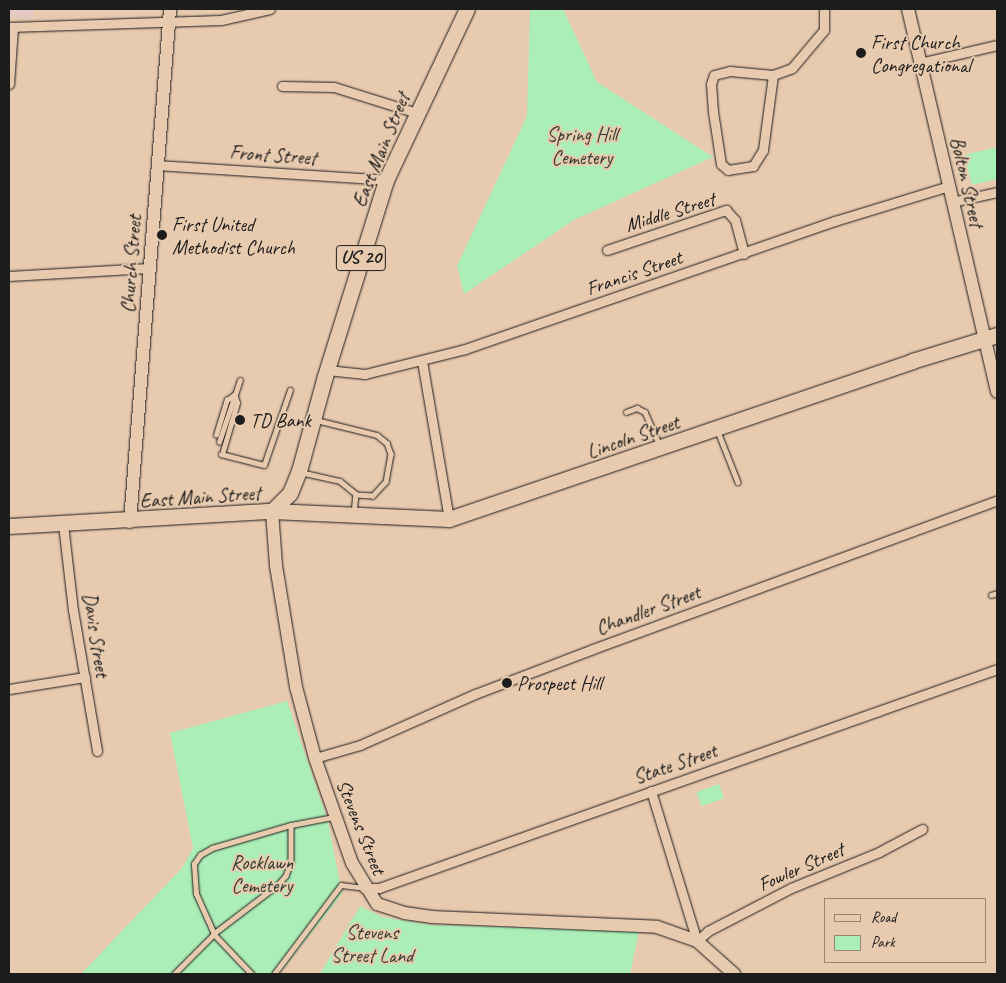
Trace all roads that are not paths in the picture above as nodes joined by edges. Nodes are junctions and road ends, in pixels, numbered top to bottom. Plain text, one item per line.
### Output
1 (170, 9) edge
2 (270, 9) edge
3 (466, 9) edge
4 (824, 9) edge
5 (908, 9) edge
6 (168, 22) junction
7 (11, 27) edge
8 (997, 45) edge
9 (919, 64) junction
10 (773, 75) junction
11 (9, 84) edge
12 (282, 86) dead end
13 (417, 113) junction
14 (157, 165) junction
15 (386, 180) junction
16 (949, 186) junction
17 (997, 192) edge
18 (952, 202) junction
19 (607, 250) dead end
20 (744, 254) junction
21 (149, 268) junction
22 (9, 276) edge
23 (991, 337) edge
24 (422, 361) junction
25 (327, 370) junction
26 (240, 380) dead end
27 (290, 390) dead end
28 (997, 392) edge
29 (234, 395) junction
30 (626, 412) dead end
31 (314, 420) junction
32 (717, 429) junction
33 (216, 435) dead end
34 (219, 442) dead end
35 (661, 449) junction
36 (299, 471) junction
37 (738, 482) dead end
38 (356, 495) junction
39 (997, 500) edge
40 (272, 511) junction
41 (354, 515) junction
42 (449, 519) junction
43 (130, 522) junction
44 (63, 524) junction
45 (9, 526) edge
46 (997, 593) edge
47 (991, 595) dead end
48 (997, 669) edge
49 (85, 677) junction
50 (9, 689) edge
51 (97, 751) dead end
52 (315, 758) junction
53 (651, 791) junction
54 (334, 817) junction
55 (290, 825) junction
56 (922, 828) dead end
57 (364, 888) junction
58 (214, 934) junction
59 (697, 940) junction
60 (174, 974) edge
61 (252, 974) edge
62 (274, 974) edge
63 (734, 974) edge

1 - 6 street, Church Street
2 - 6 street
3 - 13 main road, East Main Street / US 20
4 - 10 street
5 - 9 street, Bolton Street
6 - 7 street
6 - 14 street, Church Street
7 - 11 street
8 - 9 street
9 - 16 street, Bolton Street
10 - 10 street
12 - 13 street
13 - 15 main road, East Main Street / US 20
14 - 15 street, Front Street
14 - 21 street, Church Street
15 - 25 main road, East Main Street / US 20
16 - 18 street, Bolton Street
16 - 20 street, Francis Street
17 - 18 street
18 - 23 street, Bolton Street
19 - 20 street, Middle Street
20 - 24 street, Francis Street
21 - 22 street
21 - 43 street, Church Street
23 - 28 street, Bolton Street
23 - 32 main road, Lincoln Street
24 - 25 street, Francis Street
24 - 42 street
25 - 31 main road, East Main Street / US 20
26 - 29 lane
27 - 29 lane
29 - 33 lane
29 - 34 lane
30 - 35 lane
31 - 36 main road, East Main Street / US 20
31 - 38 lane
32 - 35 main road, Lincoln Street
32 - 37 lane
35 - 42 main road, Lincoln Street
36 - 38 lane
36 - 40 main road, East Main Street / US 20
38 - 41 lane
39 - 52 street, Chandler Street
40 - 41 main road, Lincoln Street
40 - 43 main road, East Main Street
40 - 52 street, Stevens Street
41 - 42 main road, Lincoln Street
43 - 44 main road, East Main Street
44 - 45 main road, East Main Street
44 - 49 street, Davis Street
46 - 47 lane
48 - 53 street, State Street
49 - 50 street
49 - 51 street, Davis Street
52 - 54 street, Stevens Street
53 - 57 street, State Street
53 - 59 street
54 - 55 lane
54 - 57 street, Stevens Street
55 - 58 lane
55 - 58 lane
56 - 59 street, Fowler Street
57 - 59 street, Stevens Street
57 - 62 lane
58 - 60 lane
58 - 61 lane
59 - 63 street, Stevens Street

